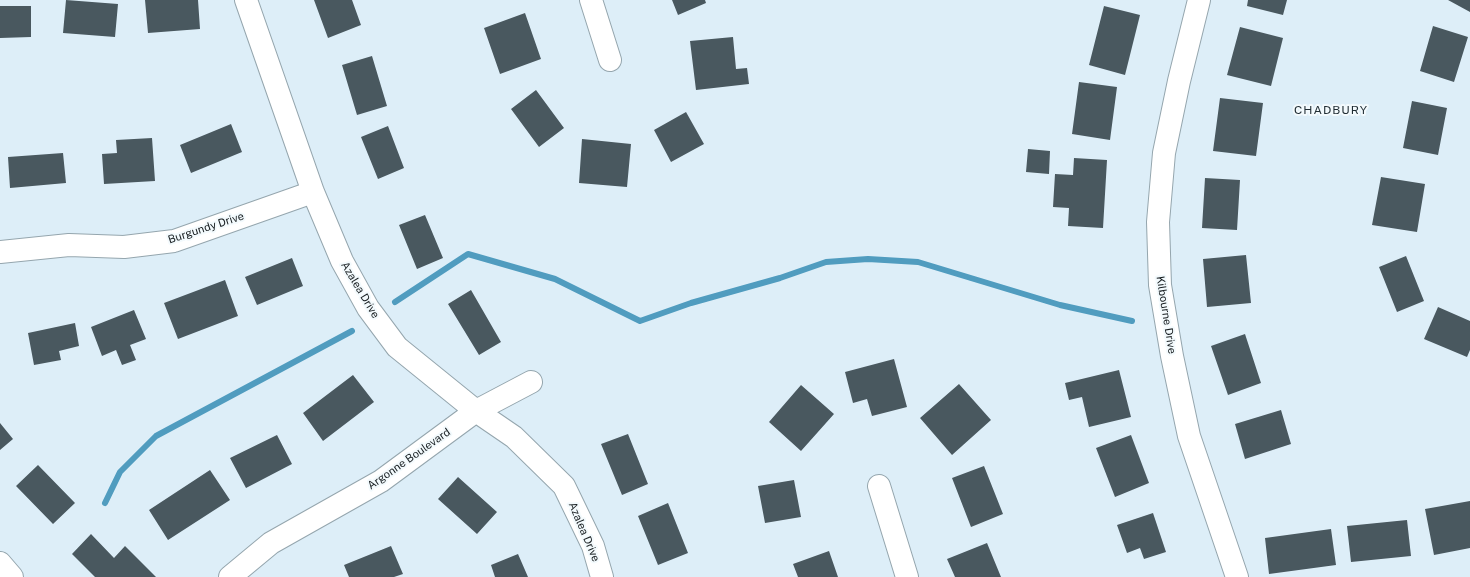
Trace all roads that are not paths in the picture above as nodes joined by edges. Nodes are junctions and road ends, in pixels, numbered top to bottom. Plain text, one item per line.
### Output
1 (246, 0) edge
2 (591, 0) edge
3 (1199, 0) edge
4 (610, 60) dead end
5 (313, 192) junction
6 (0, 252) edge
7 (531, 382) dead end
8 (476, 411) junction
9 (879, 486) dead end
10 (0, 563) edge
11 (12, 577) edge
12 (230, 577) edge
13 (602, 577) edge
14 (907, 577) edge
15 (1237, 577) edge

1 - 5 street, Azalea Drive
2 - 4 street
3 - 15 street, Kilbourne Drive
5 - 6 street, Burgundy Drive
5 - 8 street, Azalea Drive
7 - 8 street, Argonne Boulevard
8 - 12 street, Argonne Boulevard
8 - 13 street, Azalea Drive
9 - 14 street
10 - 11 street

